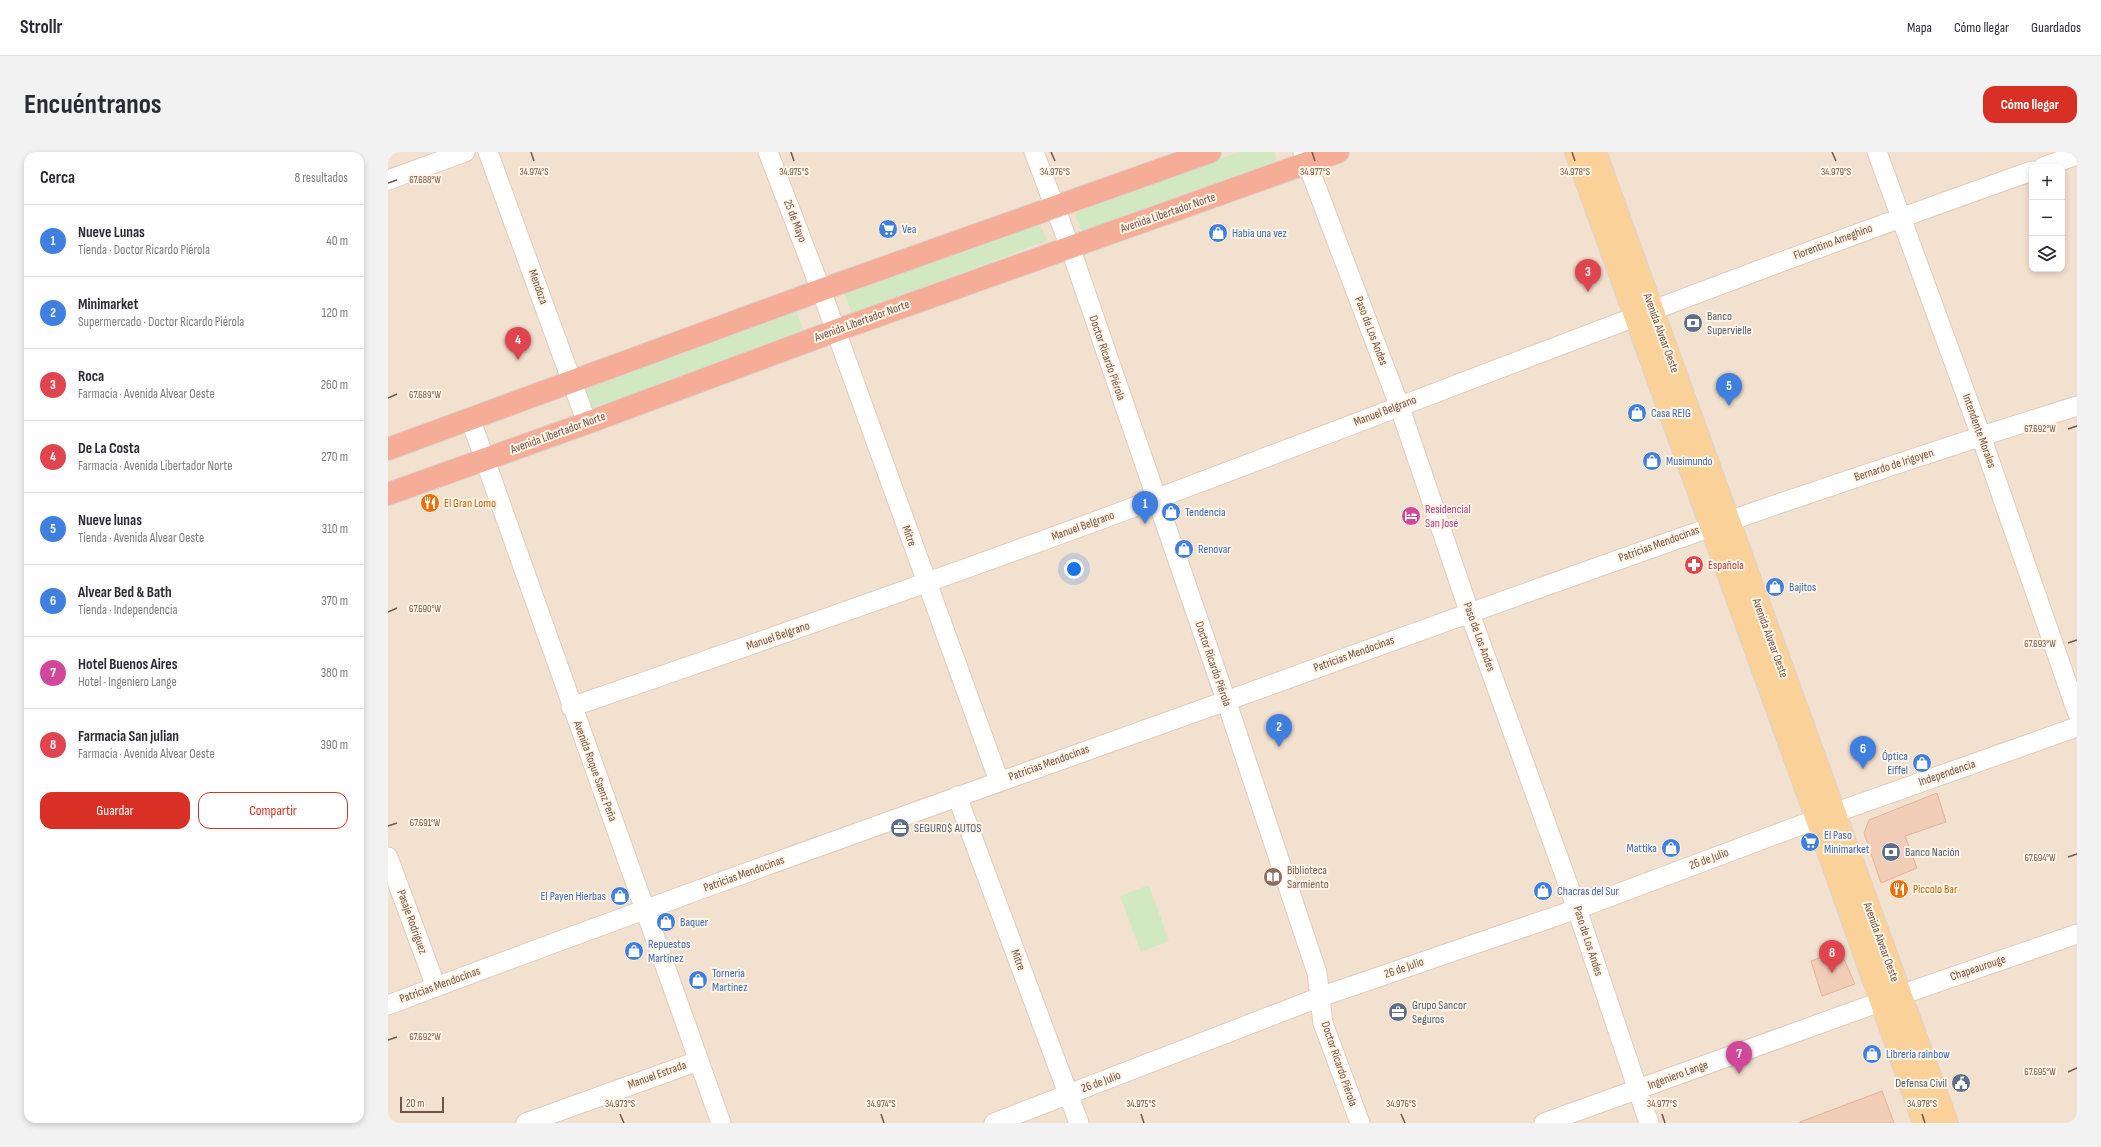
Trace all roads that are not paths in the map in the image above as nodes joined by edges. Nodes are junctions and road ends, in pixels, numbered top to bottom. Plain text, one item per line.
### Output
1 (465, 152) edge
2 (488, 152) edge
3 (768, 152) edge
4 (1034, 152) edge
5 (1210, 152) edge
6 (1338, 152) edge
7 (1576, 152) edge
8 (1595, 152) edge
9 (1877, 152) edge
10 (2077, 155) edge
11 (1306, 158) edge
12 (2052, 164) edge
13 (2029, 172) edge
14 (388, 180) edge
15 (1054, 208) junction
16 (1901, 217) junction
17 (1070, 247) junction
18 (821, 290) junction
19 (1643, 313) junction
20 (835, 331) junction
21 (572, 382) junction
22 (1400, 405) junction
23 (2077, 406) edge
24 (470, 418) junction
25 (587, 423) junction
26 (1981, 436) junction
27 (388, 449) edge
28 (485, 459) junction
29 (388, 494) edge
30 (1156, 499) junction
31 (1719, 523) junction
32 (927, 584) junction
33 (1470, 612) junction
34 (1226, 700) junction
35 (571, 707) junction
36 (2077, 712) edge
37 (2077, 726) edge
38 (999, 781) junction
39 (957, 796) junction
40 (1825, 816) junction
41 (388, 857) edge
42 (1577, 909) junction
43 (645, 910) junction
44 (2077, 934) edge
45 (436, 987) junction
46 (1320, 997) junction
47 (1890, 999) junction
48 (388, 1004) edge
49 (698, 1060) junction
50 (1638, 1090) junction
51 (1068, 1095) junction
52 (526, 1123) edge
53 (721, 1123) edge
54 (994, 1123) edge
55 (1079, 1123) edge
56 (1360, 1123) edge
57 (1544, 1123) edge
58 (1649, 1123) edge
59 (1924, 1123) edge
60 (1947, 1123) edge

1 - 14 street
2 - 21 street, Mendoza
3 - 18 street, 25 de Mayo
4 - 15 street, Doctor Ricardo Piérola
5 - 15 highway
6 - 11 highway, Avenida Libertador Norte
7 - 19 main road, Avenida Alvear Oeste
8 - 19 main road, Avenida Alvear Oeste
9 - 16 street, Intendente Morales
10 - 12 street
11 - 17 highway, Avenida Libertador Norte
11 - 22 street, Paso de Los Andes
13 - 16 street, Florentino Ameghino
15 - 17 street, Doctor Ricardo Piérola
15 - 18 highway
16 - 19 street, Florentino Ameghino
16 - 26 street, Intendente Morales
17 - 20 highway, Avenida Libertador Norte
17 - 30 street, Doctor Ricardo Piérola
18 - 20 street, Mitre
18 - 21 highway
19 - 22 street, Manuel Belgrano
19 - 31 main road, Avenida Alvear Oeste
20 - 25 highway, Avenida Libertador Norte
20 - 32 street, Mitre
21 - 24 highway
21 - 25 street, Mendoza
22 - 30 street, Manuel Belgrano
22 - 33 street, Paso de Los Andes
23 - 26 street, Bernardo de Irigoyen
24 - 27 highway
24 - 28 street, Avenida Roque Saenz Peña
25 - 28 highway, Avenida Libertador Norte
26 - 31 street, Bernardo de Irigoyen
26 - 36 street, Intendente Morales
28 - 29 highway, Avenida Libertador Norte
28 - 35 street, Avenida Roque Saenz Peña
30 - 32 street, Manuel Belgrano
30 - 34 street, Doctor Ricardo Piérola
31 - 33 street, Patricias Mendocinas
31 - 40 main road, Avenida Alvear Oeste
32 - 35 street, Manuel Belgrano
32 - 38 street, Mitre
33 - 34 street, Patricias Mendocinas
33 - 42 street, Paso de Los Andes
34 - 38 street, Patricias Mendocinas
34 - 46 street, Doctor Ricardo Piérola
35 - 43 street, Avenida Roque Saenz Peña
37 - 40 street, Independencia
38 - 39 street, Patricias Mendocinas
39 - 43 street, Patricias Mendocinas
39 - 51 street, Mitre
40 - 42 street, 26 de Julio
40 - 47 main road, Avenida Alvear Oeste
41 - 45 street, Pasaje Rodriguez
42 - 46 street, 26 de Julio
42 - 50 street, Paso de Los Andes
43 - 45 street, Patricias Mendocinas
43 - 49 street, Avenida Roque Saenz Peña
44 - 47 street, Chapeaurouge
45 - 48 street, Patricias Mendocinas
46 - 51 street, 26 de Julio
46 - 56 street, Doctor Ricardo Piérola
47 - 50 street, Ingeniero Lange
47 - 59 main road, Avenida Alvear Oeste
47 - 60 main road, Avenida Alvear Oeste
49 - 52 street, Manuel Estrada
49 - 53 street, Avenida Roque Saenz Peña
50 - 57 street, Ingeniero Lange
50 - 58 street, Paso de Los Andes
51 - 54 street, 26 de Julio
51 - 55 street, Mitre

